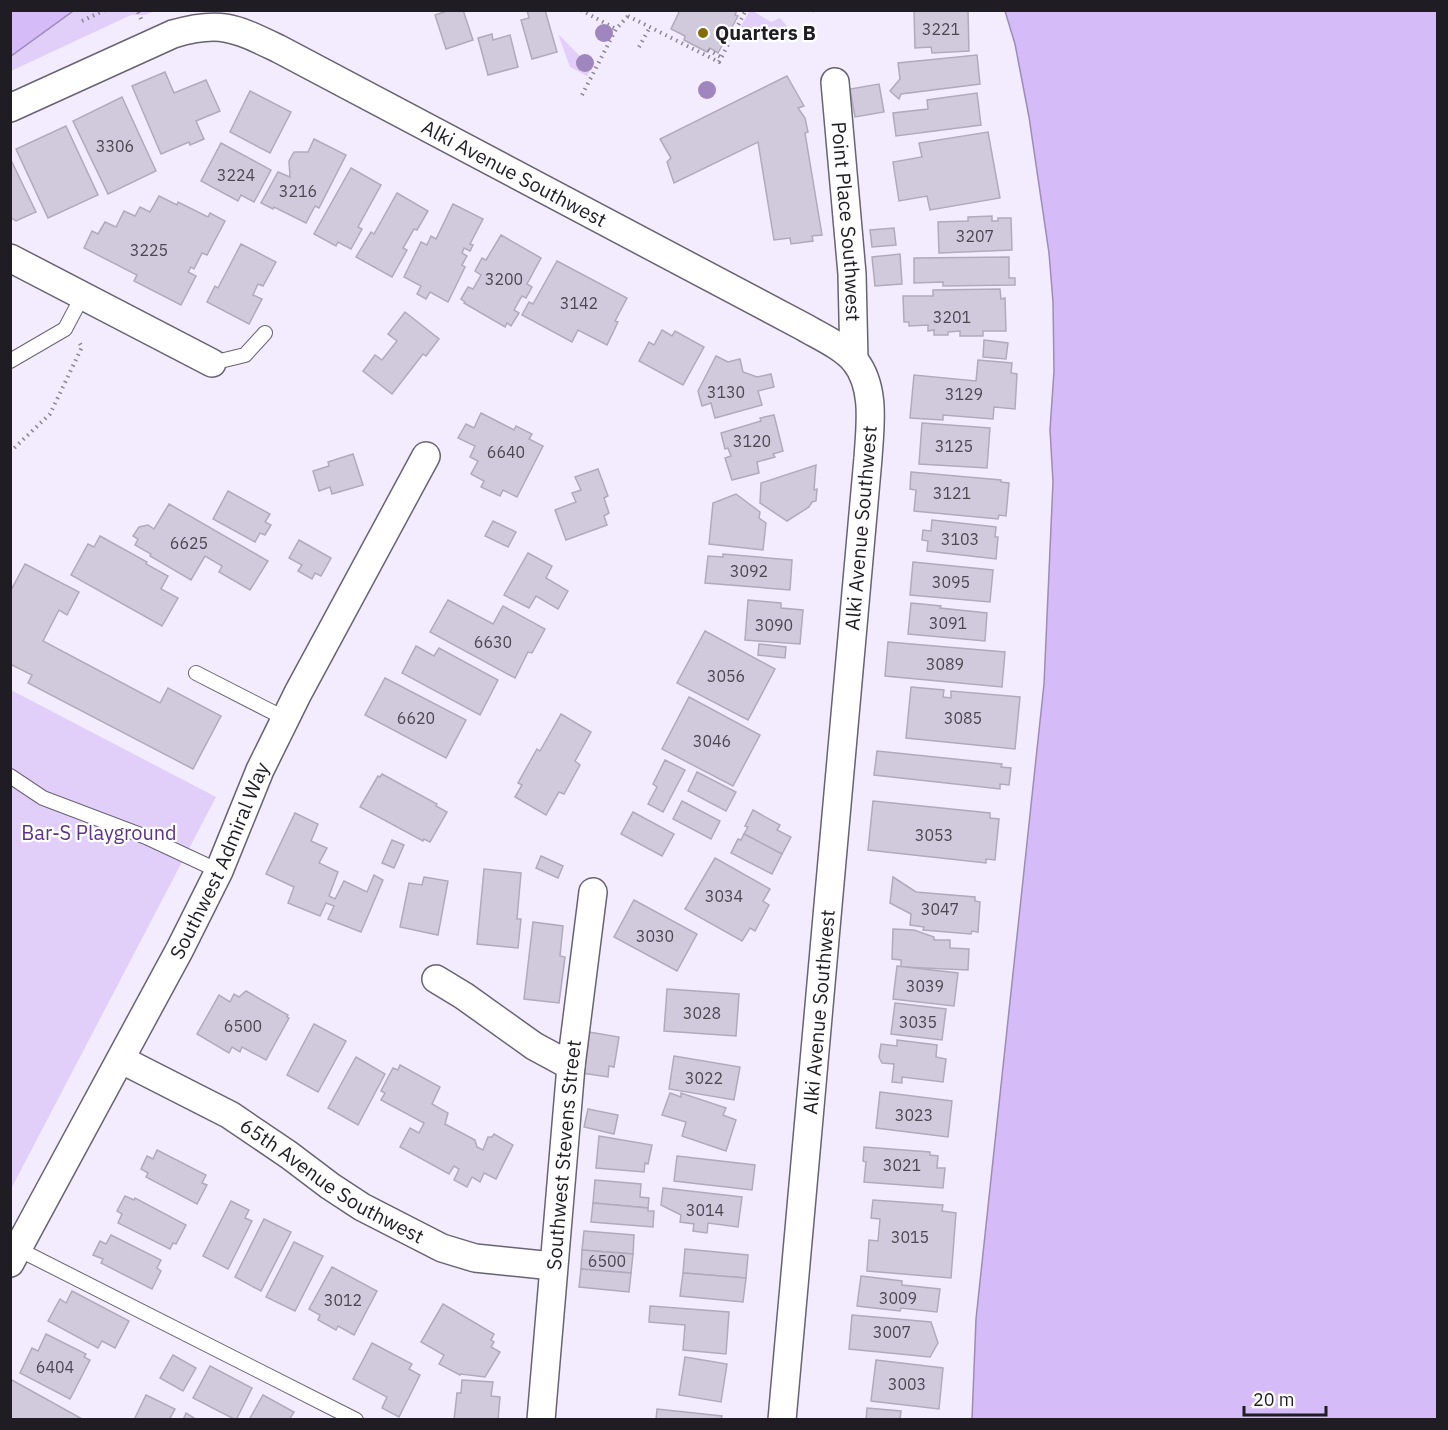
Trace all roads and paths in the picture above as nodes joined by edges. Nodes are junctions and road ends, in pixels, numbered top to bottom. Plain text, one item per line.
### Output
1 (105, 10) edge
2 (142, 10) edge
3 (581, 10) edge
4 (629, 10) edge
5 (746, 10) edge
6 (628, 16) junction
7 (82, 21) dead end
8 (142, 21) dead end
9 (650, 27) junction
10 (616, 29) junction
11 (639, 47) dead end
12 (708, 50) dead end
13 (722, 57) junction
14 (835, 82) dead end
15 (582, 95) dead end
16 (10, 108) edge
17 (10, 258) edge
18 (83, 295) junction
19 (65, 329) junction
20 (265, 333) dead end
21 (854, 360) junction
22 (10, 361) edge
23 (212, 363) joint
24 (10, 452) edge
25 (426, 456) dead end
26 (196, 673) dead end
27 (285, 718) junction
28 (10, 776) edge
29 (219, 871) junction
30 (593, 892) dead end
31 (436, 979) dead end
32 (122, 1060) junction
33 (571, 1066) junction
34 (14, 1256) edge
35 (554, 1266) junction
36 (356, 1419) edge
37 (541, 1419) edge
38 (782, 1419) edge

1 - 7 path
2 - 8 path
3 - 10 path
4 - 6 path
5 - 13 path
6 - 9 path
6 - 10 path
9 - 11 path
9 - 13 path
10 - 15 path
12 - 13 path
14 - 21 street, Point Place Southwest
16 - 21 street, Alki Avenue Southwest
17 - 18 street
18 - 19 lane
18 - 23 street
19 - 22 lane
19 - 24 path
20 - 23 lane
21 - 38 street, Alki Avenue Southwest
25 - 27 street, Southwest Admiral Way
26 - 27 lane
27 - 29 street, Southwest Admiral Way
28 - 29 lane
29 - 32 street, Southwest Admiral Way
30 - 33 street, Southwest Stevens Street
31 - 33 street
32 - 34 street, Southwest Admiral Way
32 - 35 street, 65th Avenue Southwest
33 - 35 street, Southwest Stevens Street
34 - 36 lane
35 - 37 street, Southwest Stevens Street

